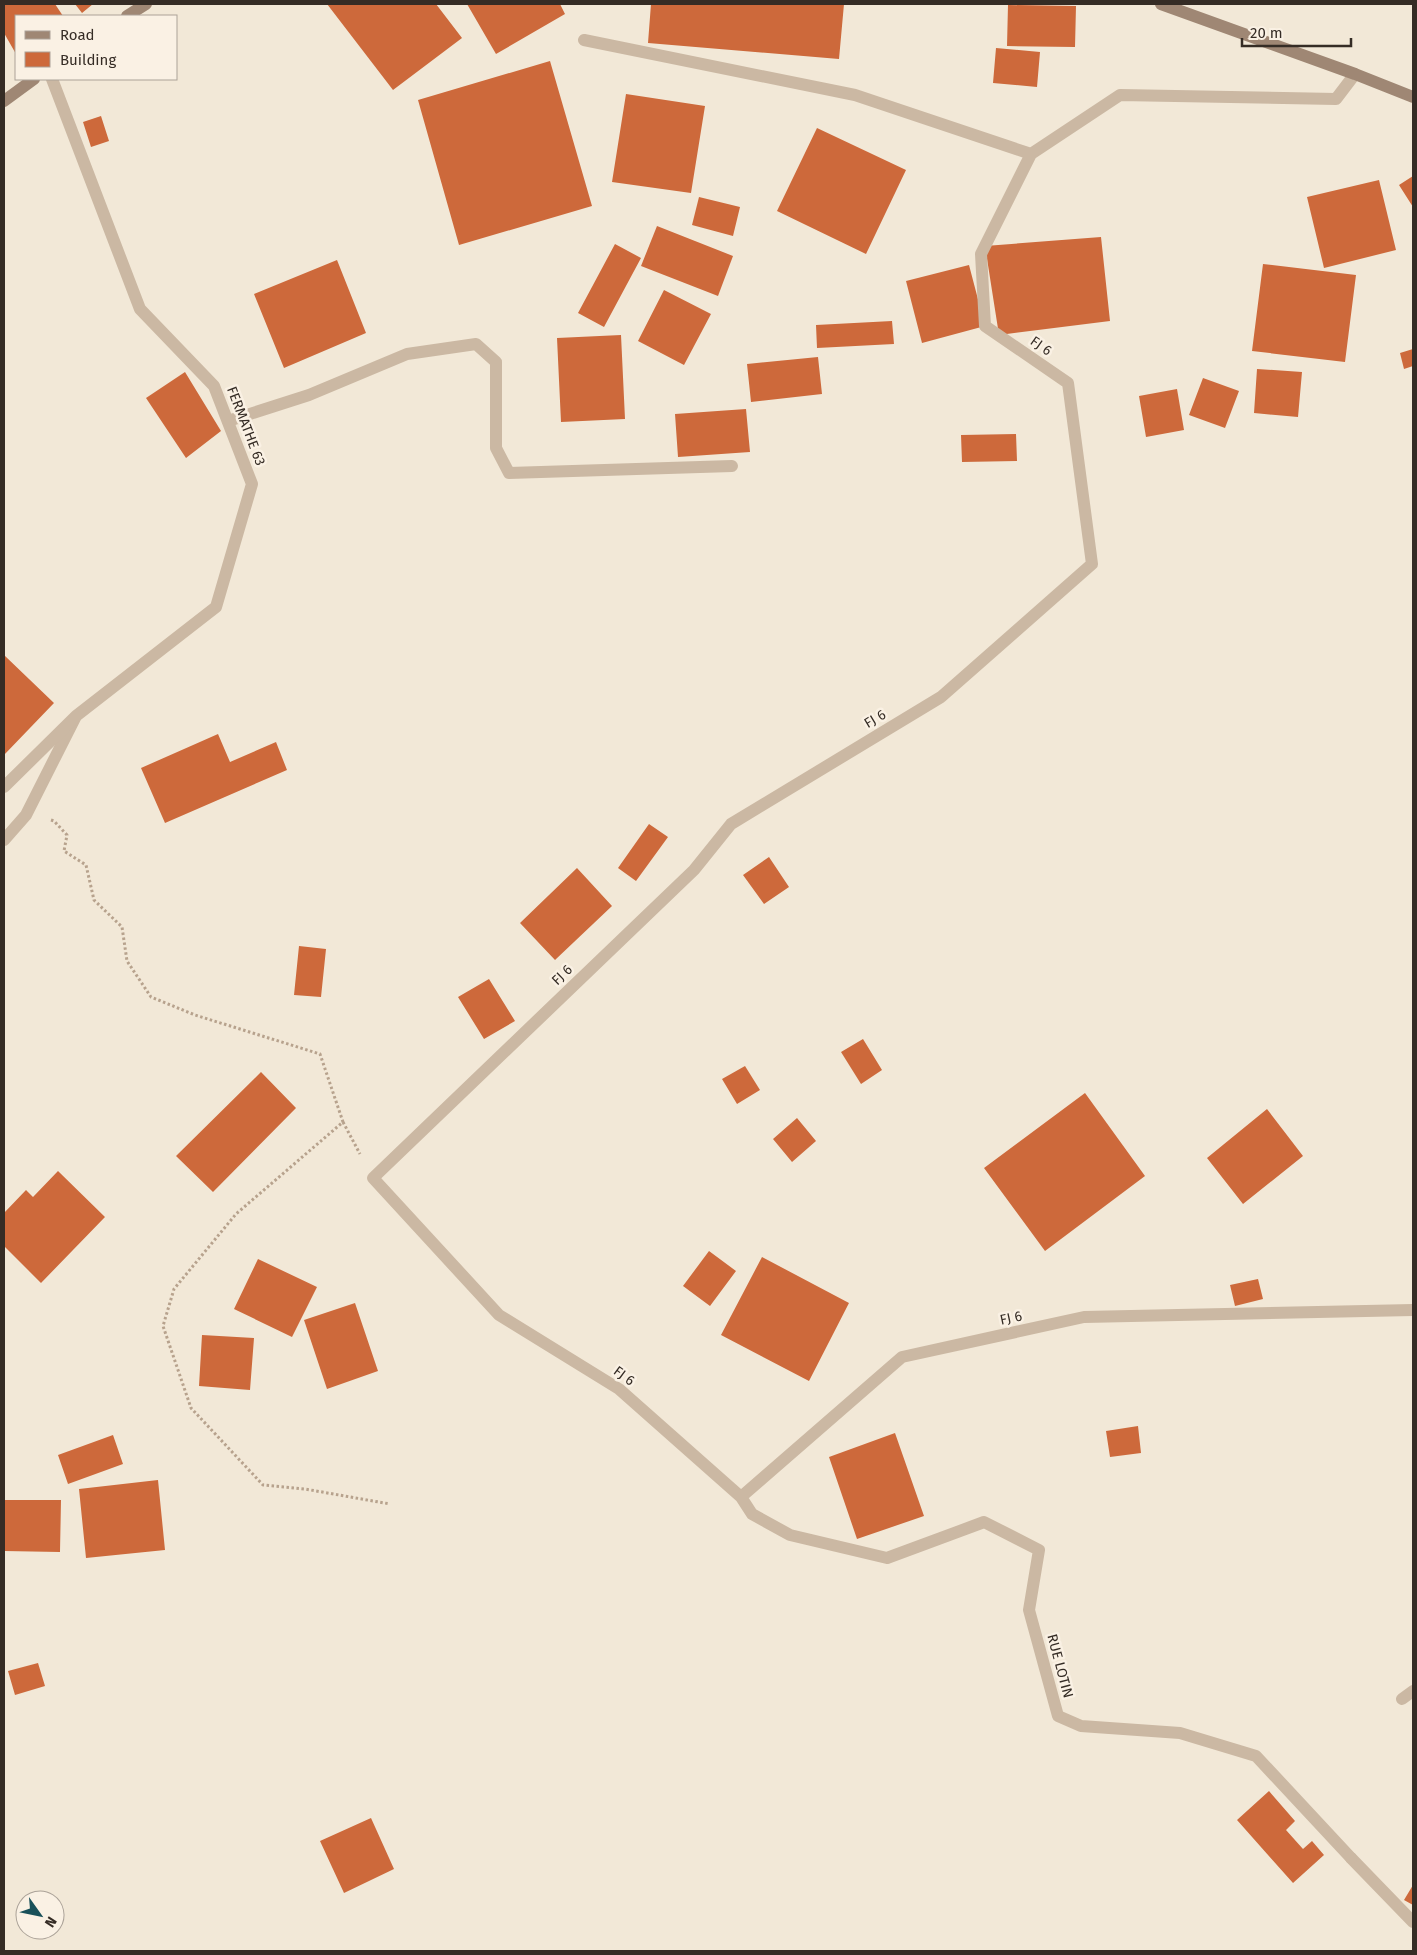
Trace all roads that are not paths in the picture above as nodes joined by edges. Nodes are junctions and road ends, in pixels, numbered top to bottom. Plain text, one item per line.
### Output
1 (146, 4) edge
2 (1161, 4) edge
3 (129, 15) edge
4 (584, 40) dead end
5 (1355, 74) junction
6 (33, 80) edge
7 (52, 80) edge
8 (1413, 98) edge
9 (4, 100) edge
10 (1031, 154) junction
11 (228, 422) junction
12 (732, 466) dead end
13 (76, 716) junction
14 (4, 787) edge
15 (4, 840) edge
16 (1413, 1310) edge
17 (741, 1498) junction
18 (1413, 1691) edge
19 (1402, 1699) dead end
20 (1413, 1922) edge

1 - 3 main road
2 - 5 main road
4 - 10 street
5 - 8 main road
5 - 10 street, FJ 6
6 - 9 main road
7 - 11 street, FERMATHE 63
10 - 17 street, FJ 6
11 - 12 street
11 - 13 street, FERMATHE 63
13 - 14 street, FERMATHE 63
13 - 15 street
16 - 17 street, FJ 6
17 - 20 street, RUE LOTIN
18 - 19 street

